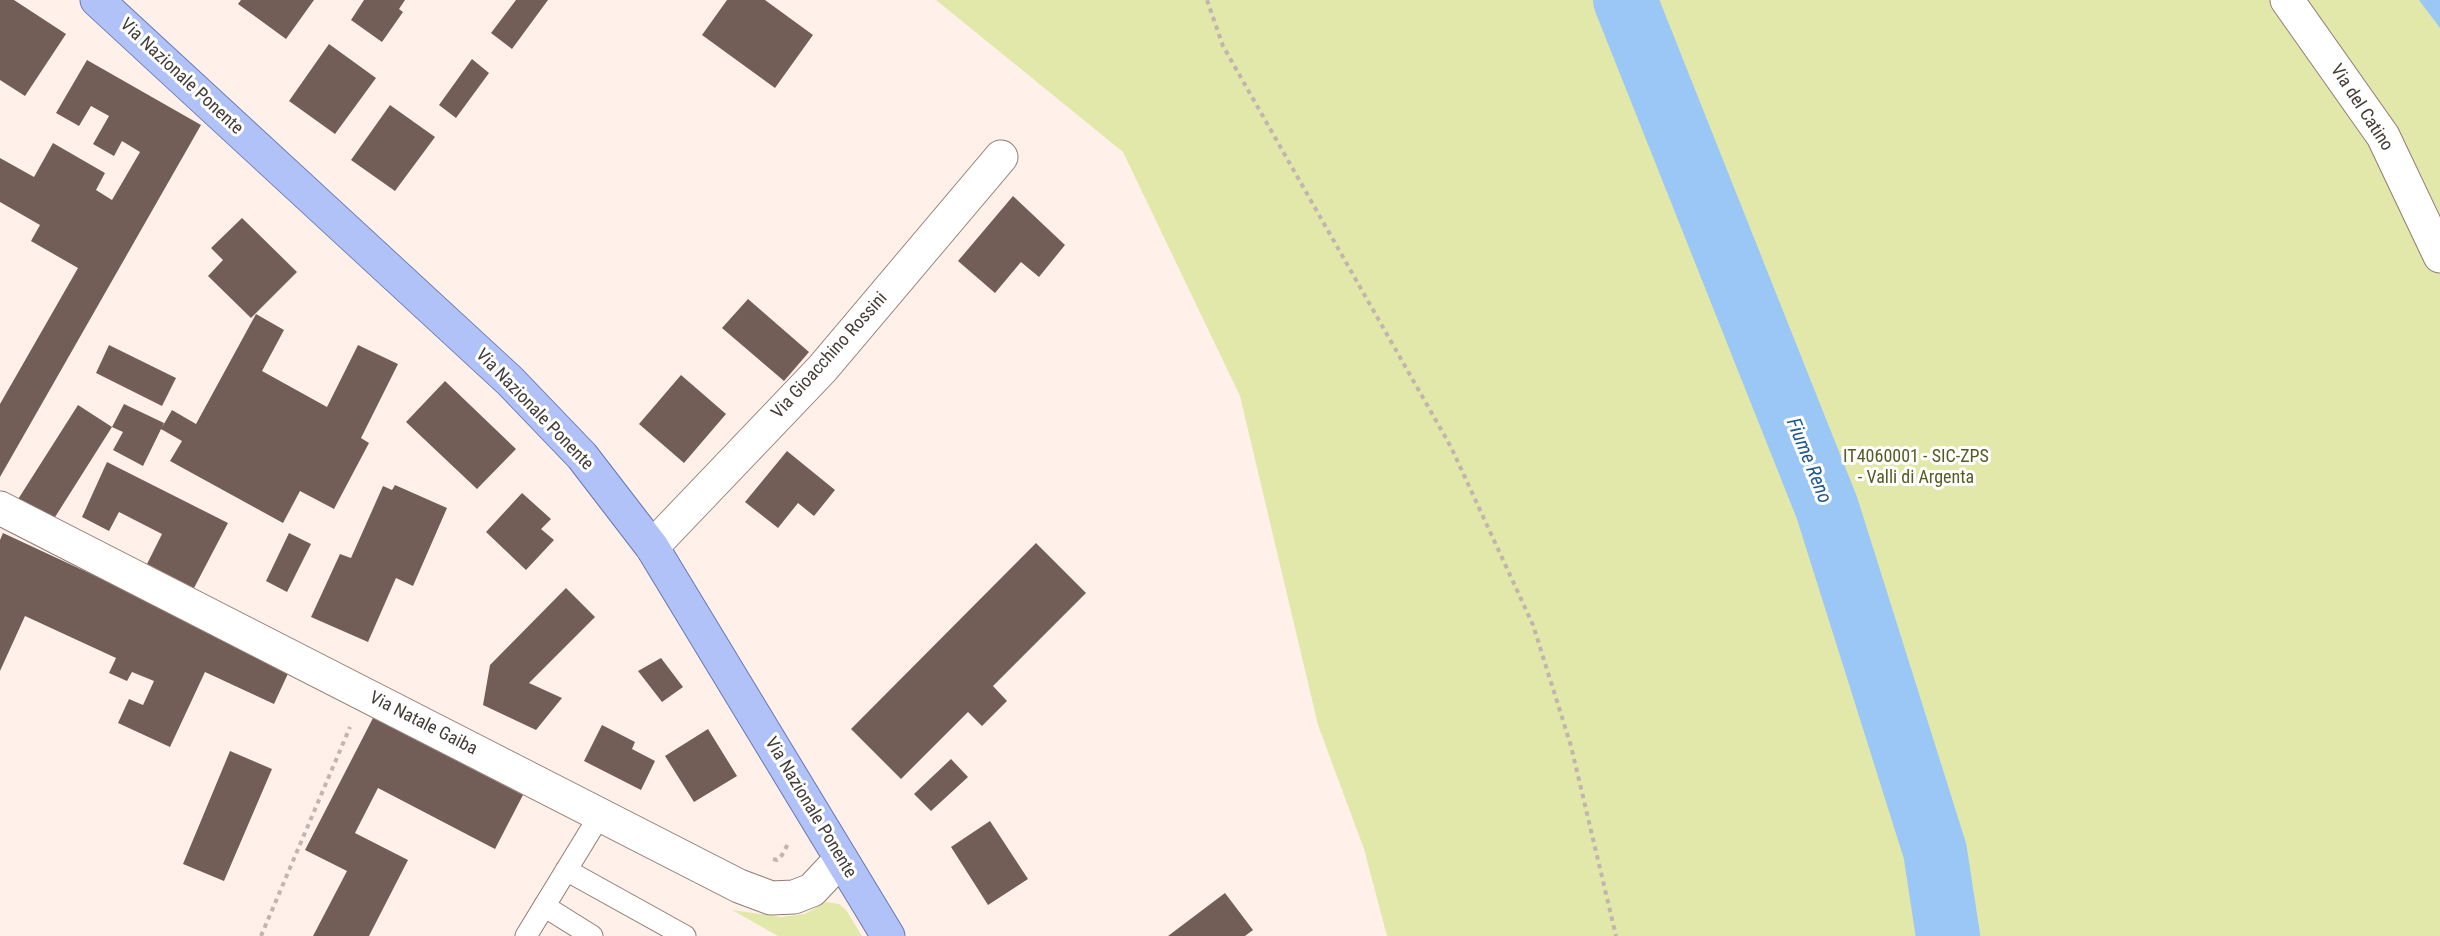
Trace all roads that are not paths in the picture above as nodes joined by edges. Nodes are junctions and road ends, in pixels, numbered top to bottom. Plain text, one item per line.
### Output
1 (98, 0) edge
2 (2287, 0) edge
3 (1001, 157) dead end
4 (2440, 256) edge
5 (0, 508) edge
6 (652, 547) junction
7 (600, 815) junction
8 (842, 859) junction
9 (566, 870) junction
10 (544, 906) junction
11 (526, 936) edge
12 (592, 936) edge
13 (685, 936) edge
14 (888, 936) edge

1 - 6 main road, Via Nazionale Ponente
2 - 4 street, Via del Catino
3 - 6 street, Via Gioacchino Rossini
5 - 7 street, Via Natale Gaiba
6 - 8 main road, Via Nazionale Ponente
7 - 8 street, Via Natale Gaiba
7 - 9 lane
8 - 14 main road, Via Nazionale Ponente
9 - 10 lane
9 - 13 lane
10 - 11 lane
10 - 12 lane

